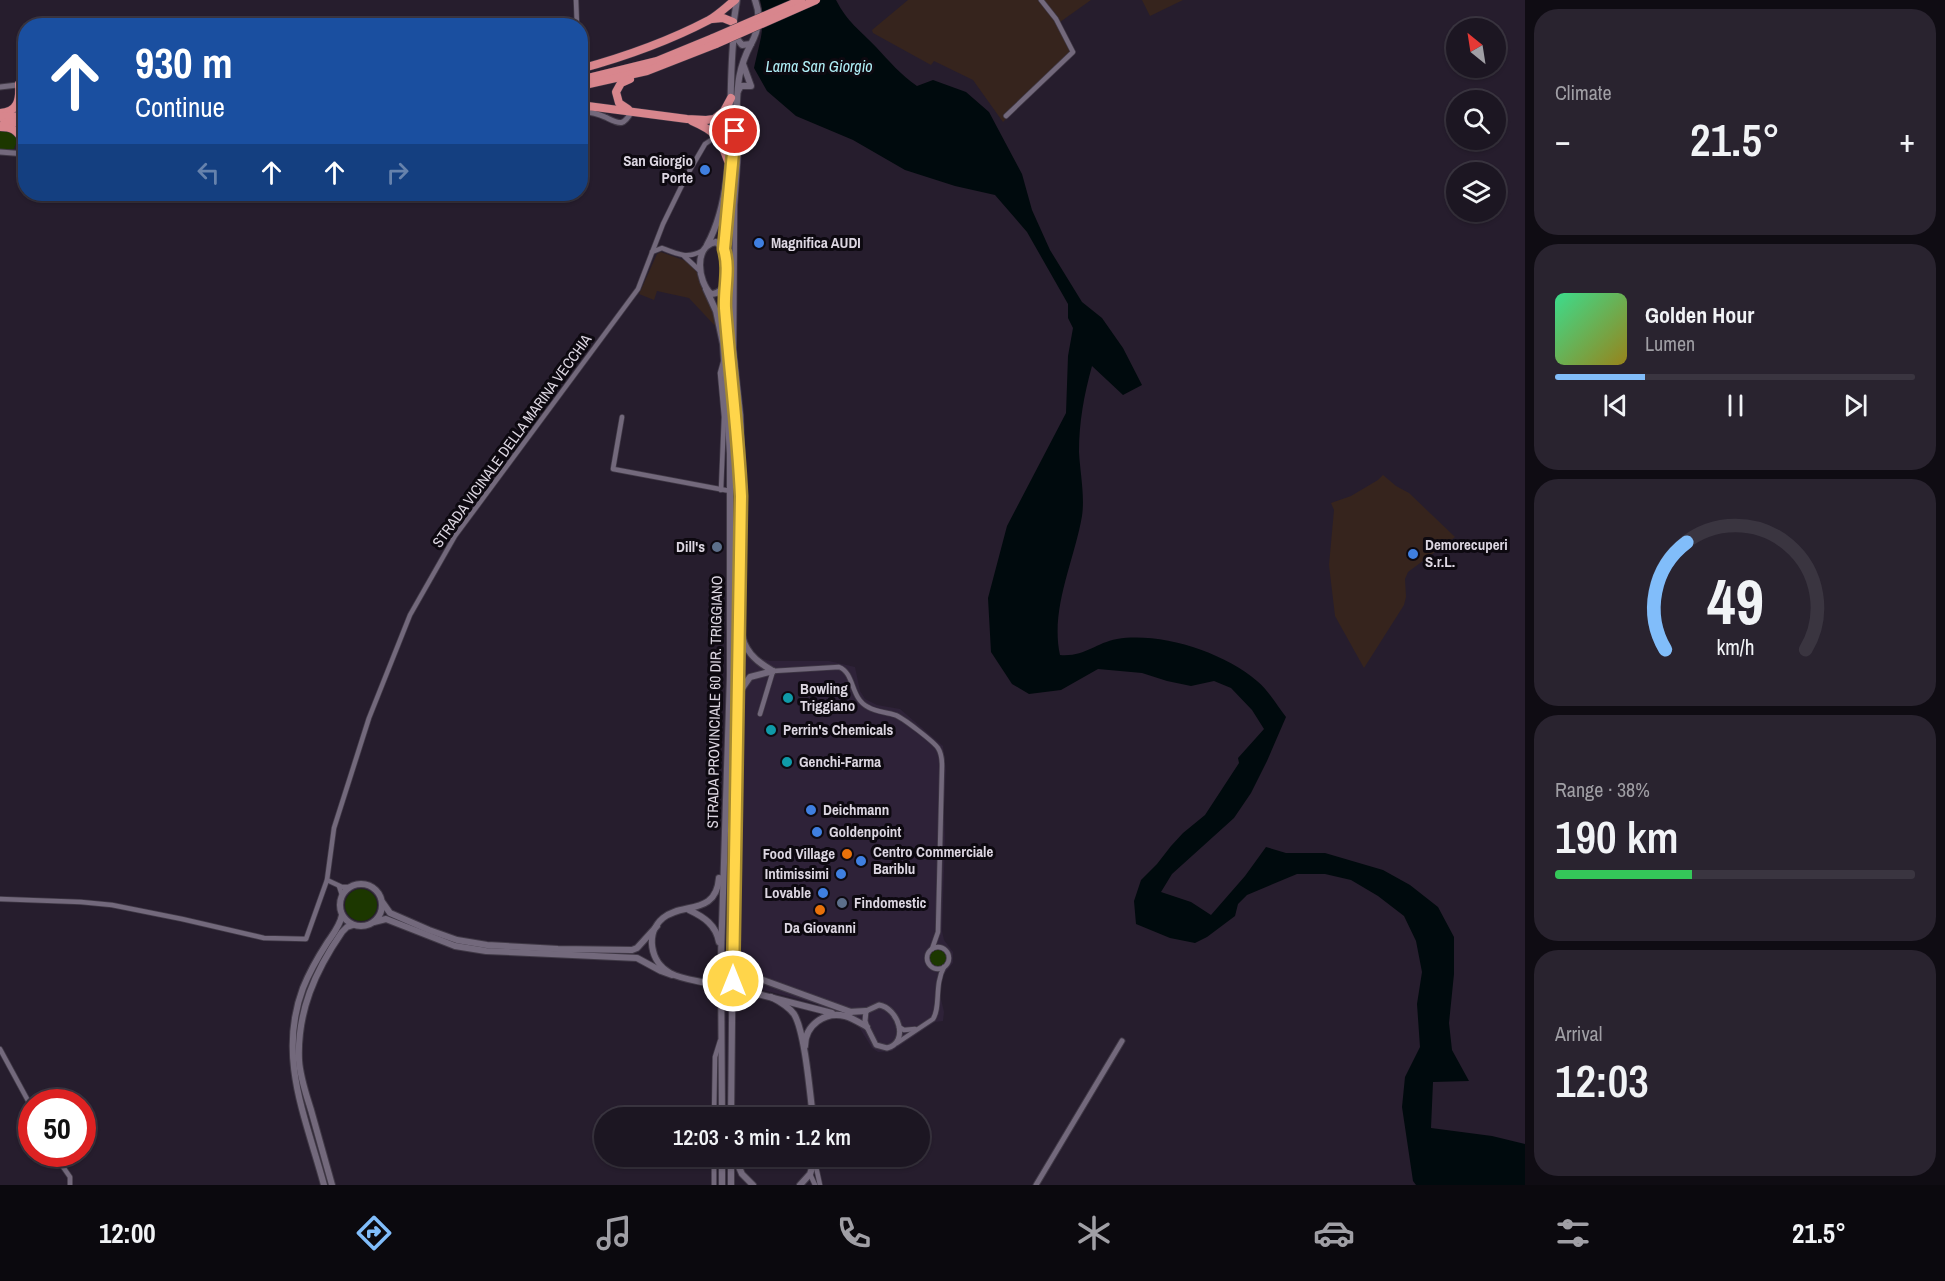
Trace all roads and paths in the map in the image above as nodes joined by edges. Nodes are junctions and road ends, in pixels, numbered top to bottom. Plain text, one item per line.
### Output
1 (576, 0) edge
2 (736, 0) edge
3 (755, 0) edge
4 (801, 0) edge
5 (816, 0) edge
6 (1041, 0) edge
7 (577, 18) edge
8 (711, 19) junction
9 (733, 22) junction
10 (734, 33) junction
11 (715, 41) junction
12 (751, 44) junction
13 (630, 53) junction
14 (609, 59) junction
15 (742, 62) junction
16 (588, 66) edge
17 (626, 66) junction
18 (647, 71) junction
19 (588, 78) edge
20 (588, 84) edge
21 (18, 85) edge
22 (0, 87) edge
23 (734, 95) junction
24 (18, 102) edge
25 (588, 106) edge
26 (632, 111) junction
27 (588, 112) edge
28 (0, 115) edge
29 (18, 116) edge
30 (1006, 116) dead end
31 (687, 119) junction
32 (18, 123) edge
33 (0, 125) edge
34 (735, 131) junction
35 (18, 132) edge
36 (717, 136) junction
37 (0, 152) edge
38 (18, 153) edge
39 (728, 161) junction
40 (658, 238) junction
41 (707, 245) junction
42 (663, 248) junction
43 (724, 249) junction
44 (702, 251) junction
45 (652, 252) junction
46 (684, 256) junction
47 (700, 270) junction
48 (727, 270) junction
49 (735, 270) junction
50 (725, 285) junction
51 (706, 289) junction
52 (724, 360) junction
53 (622, 417) dead end
54 (721, 490) junction
55 (730, 491) junction
56 (740, 538) junction
57 (738, 594) junction
58 (773, 671) junction
59 (760, 714) dead end
60 (736, 741) junction
61 (725, 824) junction
62 (327, 880) junction
63 (339, 886) junction
64 (350, 887) junction
65 (342, 895) junction
66 (0, 899) edge
67 (382, 903) junction
68 (688, 910) junction
69 (342, 915) junction
70 (374, 922) junction
71 (354, 925) junction
72 (657, 926) junction
73 (938, 933) junction
74 (733, 935) junction
75 (932, 949) junction
76 (946, 951) junction
77 (721, 956) junction
78 (944, 967) junction
79 (932, 968) junction
80 (672, 975) junction
81 (938, 983) junction
82 (771, 997) junction
83 (821, 1009) junction
84 (866, 1011) junction
85 (851, 1012) junction
86 (837, 1014) junction
87 (867, 1027) junction
88 (899, 1027) junction
89 (918, 1028) junction
90 (721, 1038) junction
91 (1122, 1041) dead end
92 (897, 1043) junction
93 (0, 1049) edge
94 (806, 1064) junction
95 (22, 1089) edge
96 (714, 1107) edge
97 (722, 1107) edge
98 (731, 1107) edge
99 (812, 1107) edge
100 (63, 1167) edge
101 (714, 1167) edge
102 (722, 1167) edge
103 (732, 1167) edge
104 (738, 1167) edge
105 (812, 1167) edge
106 (817, 1167) edge
107 (810, 1174) junction
108 (820, 1183) edge
109 (70, 1185) edge
110 (324, 1185) edge
111 (332, 1185) edge
112 (714, 1185) edge
113 (722, 1185) edge
114 (731, 1185) edge
115 (753, 1185) edge
116 (800, 1185) edge
117 (814, 1185) edge
118 (1036, 1185) edge

1 - 7 street
2 - 8 highway
2 - 9 main road
3 - 12 main road
4 - 11 highway, bridge
5 - 11 highway, bridge
6 - 30 street
8 - 9 highway
8 - 13 highway
9 - 10 main road
10 - 12 main road
10 - 23 main road
11 - 17 highway
11 - 18 highway
12 - 15 main road
13 - 14 highway
13 - 17 highway
14 - 16 highway
14 - 17 highway
15 - 23 main road
15 - 23 main road
17 - 19 highway
18 - 20 highway
18 - 26 highway
21 - 22 street
23 - 31 highway
23 - 34 main road
23 - 39 main road
24 - 28 highway
25 - 26 highway
26 - 27 street
26 - 31 highway
28 - 29 highway
31 - 36 highway
32 - 33 highway
33 - 35 highway
34 - 43 main road
34 - 49 street
36 - 39 highway
36 - 40 street, STRADA VICINALE DELLA MARINA VECCHIA
37 - 38 street
39 - 41 main road
40 - 42 street
40 - 45 street, STRADA VICINALE DELLA MARINA VECCHIA
41 - 43 main road
41 - 44 main road
42 - 45 street
42 - 46 street
43 - 48 main road
44 - 46 street
44 - 47 main road
45 - 62 street, STRADA VICINALE DELLA MARINA VECCHIA
46 - 47 street
47 - 51 main road, STRADA PROVINCIALE 60 DIR. TRIGGIANO
48 - 49 street
48 - 50 main road
49 - 56 street
50 - 51 main road
50 - 56 main road
51 - 52 main road, STRADA PROVINCIALE 60 DIR. TRIGGIANO
52 - 54 street
52 - 55 main road, STRADA PROVINCIALE 60 DIR. TRIGGIANO
53 - 54 street
54 - 55 street
55 - 61 main road, STRADA PROVINCIALE 60 DIR. TRIGGIANO
56 - 57 main road
57 - 58 main road
57 - 60 main road
58 - 59 street
58 - 60 main road
58 - 73 street
60 - 74 main road
61 - 68 main road
61 - 77 main road, STRADA PROVINCIALE 60 DIR. TRIGGIANO
62 - 63 street
62 - 66 street, STRADA VICINALE DELLA MARINA VECCHIA
63 - 64 street
63 - 65 street
64 - 65 main road
64 - 67 main road
65 - 69 main road
67 - 70 main road
67 - 72 main road
68 - 72 main road
68 - 77 main road
69 - 71 main road
69 - 110 main road
70 - 71 main road
70 - 80 main road
71 - 111 main road
72 - 80 main road
73 - 75 street
73 - 76 street
74 - 85 main road
74 - 98 main road
75 - 76 street
75 - 79 street
76 - 78 street
77 - 90 main road, STRADA PROVINCIALE 60 DIR. TRIGGIANO
78 - 79 street
78 - 81 street
79 - 81 street
80 - 82 main road, bridge
81 - 89 street
82 - 83 main road
82 - 94 main road
83 - 85 main road
83 - 86 main road
84 - 85 main road
84 - 87 street
84 - 88 street
86 - 87 main road
86 - 94 main road
87 - 92 street
88 - 89 street
88 - 92 street
89 - 92 street
90 - 96 street
90 - 97 main road, STRADA PROVINCIALE 60 DIR. TRIGGIANO
91 - 118 street
93 - 95 street
94 - 99 main road
100 - 109 street
101 - 112 street
102 - 113 main road
103 - 114 main road
104 - 115 main road
105 - 107 main road
106 - 108 street
107 - 108 street
107 - 116 main road
107 - 117 street
116 - 117 street

